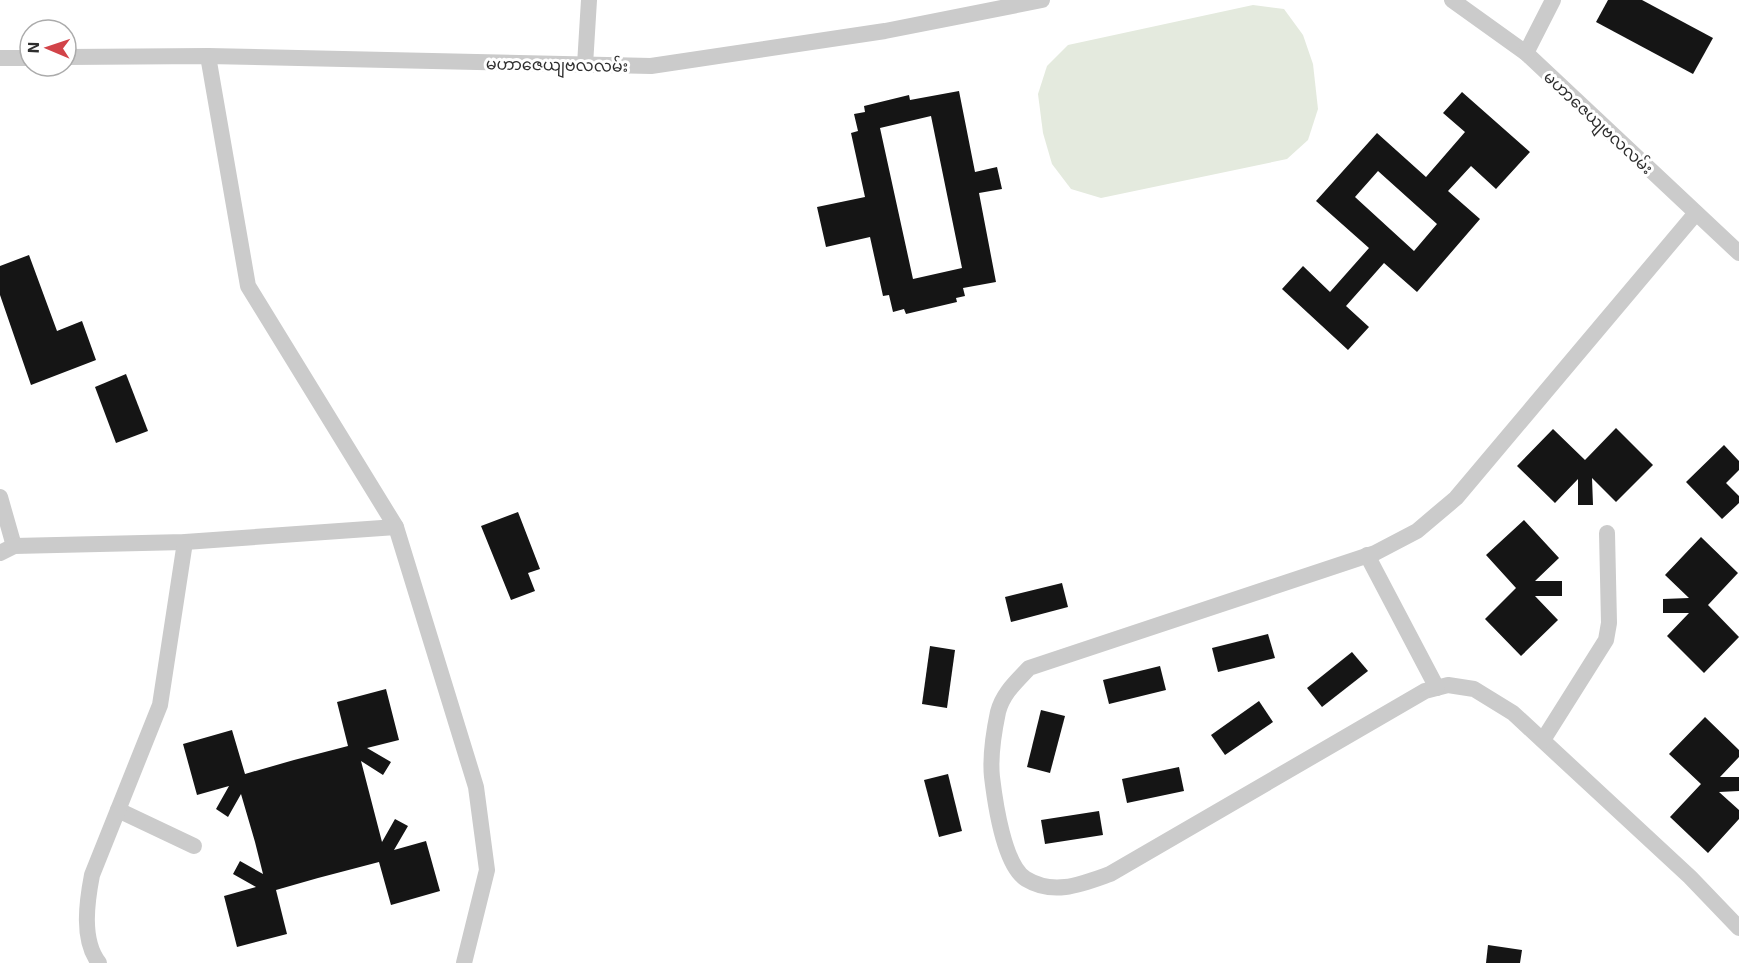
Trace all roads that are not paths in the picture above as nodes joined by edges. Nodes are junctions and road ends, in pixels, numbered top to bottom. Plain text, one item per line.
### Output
1 (589, 0) edge
2 (1042, 0) edge
3 (1452, 0) edge
4 (1553, 0) edge
5 (1526, 53) junction
6 (208, 56) junction
7 (78, 57) edge
8 (0, 58) edge
9 (18, 58) edge
10 (585, 65) junction
11 (1696, 213) junction
12 (1739, 253) edge
13 (0, 497) edge
14 (396, 527) junction
15 (1607, 533) dead end
16 (185, 542) junction
17 (7, 550) edge
18 (1367, 555) junction
19 (1437, 688) junction
20 (1543, 740) junction
21 (118, 810) junction
22 (194, 846) dead end
23 (1739, 928) edge
24 (99, 963) edge
25 (464, 963) edge

1 - 10 street
2 - 10 street, မဟာဇေယျဗလလမ်း
3 - 5 street, မဟာဇေယျဗလလမ်း
4 - 5 street
5 - 11 street, မဟာဇေယျဗလလမ်း
6 - 7 street, မဟာဇေယျဗလလမ်း
6 - 10 street, မဟာဇေယျဗလလမ်း
6 - 14 street
8 - 9 street
11 - 12 street, မဟာဇေယျဗလလမ်း
11 - 18 street
13 - 17 street
14 - 16 street
14 - 25 street
15 - 20 street
16 - 17 street
16 - 21 street
18 - 19 street
18 - 19 street
19 - 20 street
20 - 23 street
21 - 22 street
21 - 24 street

